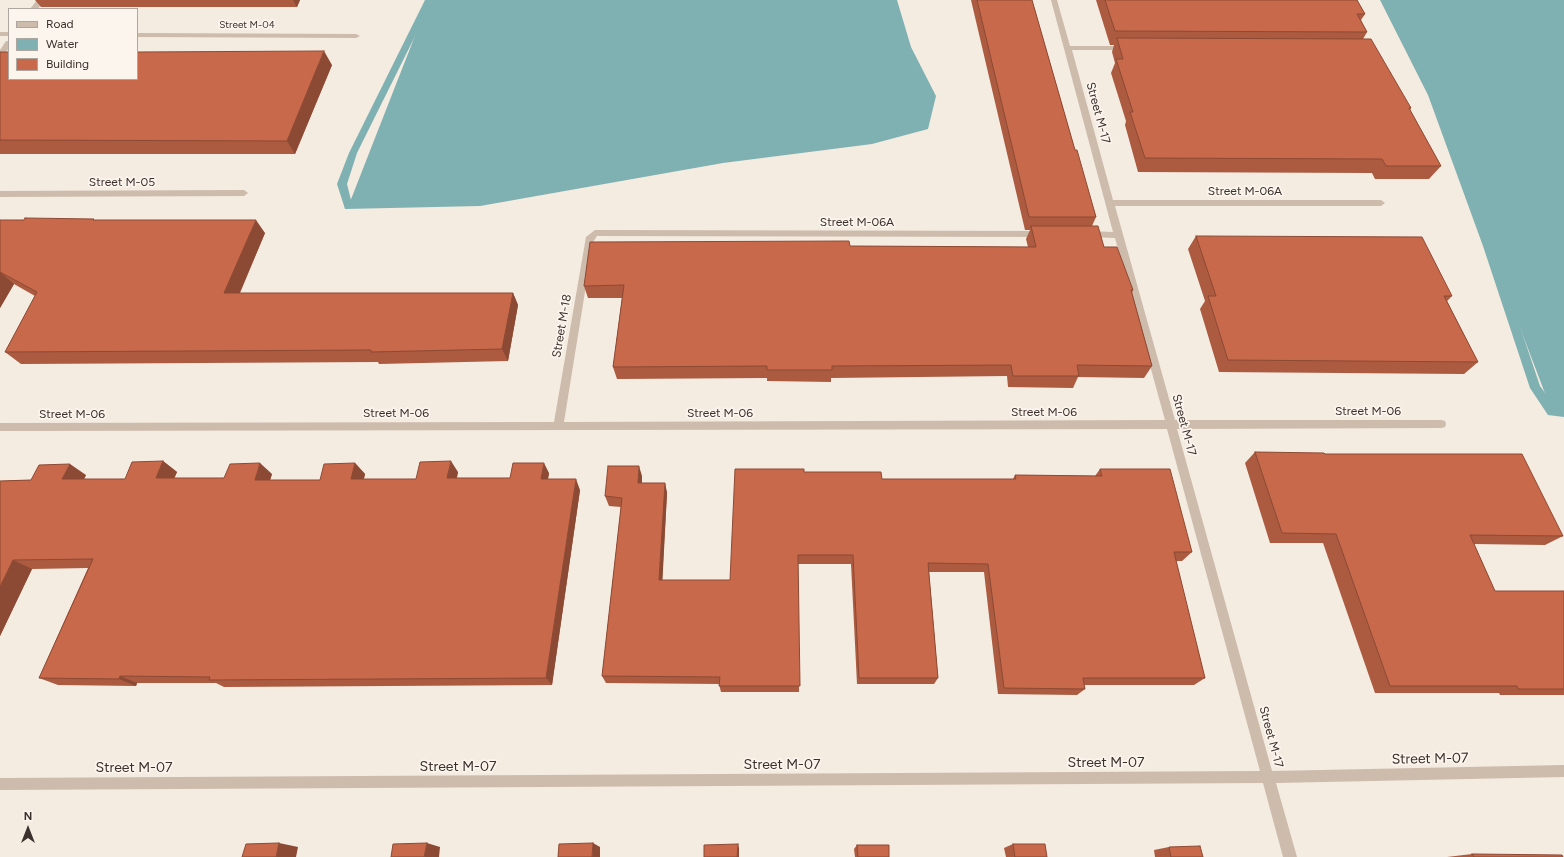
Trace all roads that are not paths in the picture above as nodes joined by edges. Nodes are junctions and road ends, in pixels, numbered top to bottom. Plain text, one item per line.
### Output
1 (41, 0) edge
2 (1054, 0) edge
3 (35, 8) edge
4 (138, 35) edge
5 (356, 36) dead end
6 (8, 44) edge
7 (1067, 48) junction
8 (1129, 48) edge
9 (0, 55) edge
10 (244, 193) dead end
11 (0, 194) edge
12 (1109, 203) junction
13 (1381, 204) dead end
14 (595, 233) joint
15 (1047, 234) edge
16 (1079, 234) edge
17 (1119, 235) junction
18 (1441, 424) dead end
19 (1171, 425) junction
20 (558, 426) junction
21 (0, 427) edge
22 (1564, 771) edge
23 (1268, 777) junction
24 (0, 784) edge
25 (1290, 857) edge

1 - 3 street
2 - 7 street, Street M-17
4 - 5 street, Street M-04
6 - 9 street
7 - 8 street
7 - 12 street, Street M-17
10 - 11 street, Street M-05
12 - 13 street, Street M-06A
12 - 17 street, Street M-17
14 - 15 street, Street M-06A
14 - 20 street, Street M-18
16 - 17 street
17 - 19 street, Street M-17
18 - 19 street, Street M-06
19 - 20 street, Street M-06
19 - 23 street, Street M-17
20 - 21 street, Street M-06
22 - 23 street, Street M-07
23 - 24 street, Street M-07
23 - 25 street, Street M-17

